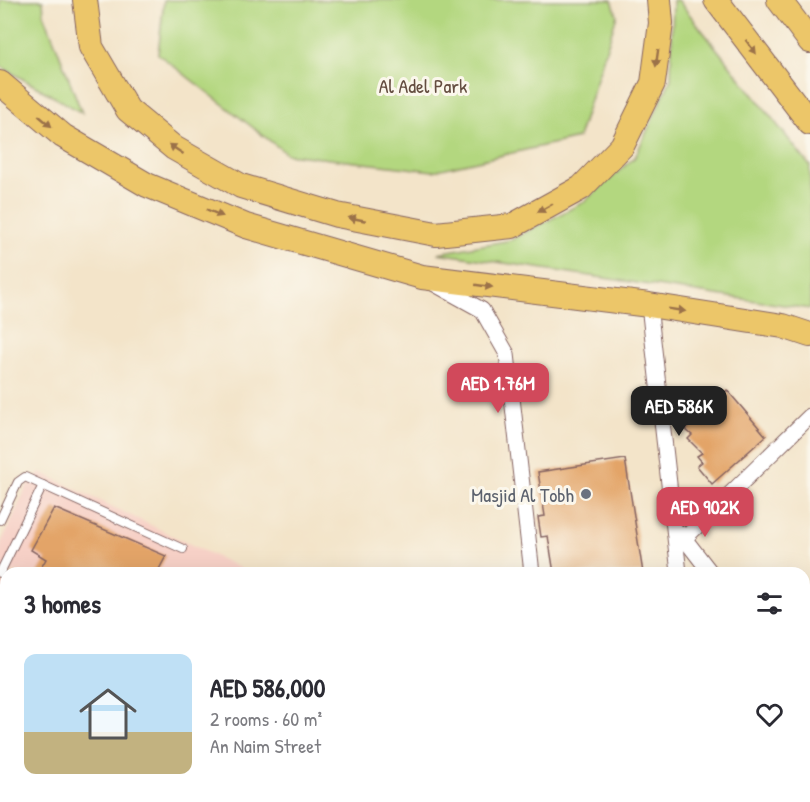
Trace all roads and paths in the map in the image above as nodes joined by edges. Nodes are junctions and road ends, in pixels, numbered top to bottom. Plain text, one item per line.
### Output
1 (85, 0) edge
2 (659, 0) edge
3 (716, 0) edge
4 (779, 0) edge
5 (810, 41) edge
6 (0, 83) edge
7 (810, 123) edge
8 (422, 277) junction
9 (649, 305) junction
10 (810, 335) edge
11 (810, 416) edge
12 (43, 485) junction
13 (0, 520) edge
14 (672, 524) junction
15 (684, 539) junction
16 (183, 549) dead end
17 (3, 567) edge
18 (531, 567) edge
19 (678, 567) edge
20 (706, 567) edge

2 -> 1 main road
3 -> 7 main road
4 - 5 main road
6 -> 8 main road
8 -> 9 main road
8 - 18 street
9 -> 10 main road
9 - 14 street
11 - 15 street
12 - 13 lane
12 - 16 lane
12 - 17 lane
14 - 15 street
14 - 19 street
15 - 20 street

